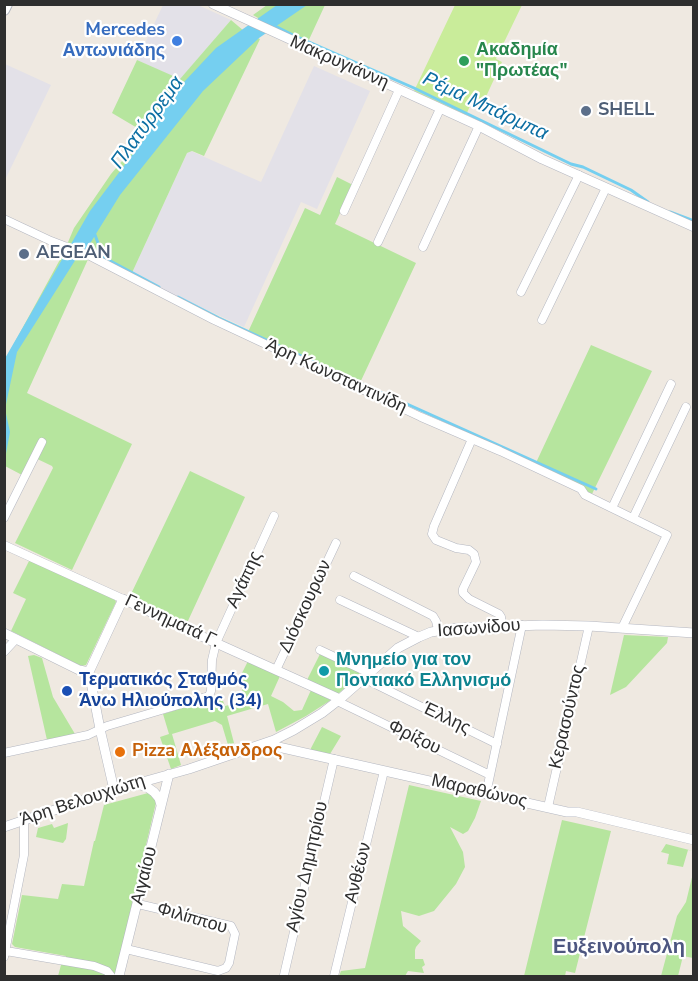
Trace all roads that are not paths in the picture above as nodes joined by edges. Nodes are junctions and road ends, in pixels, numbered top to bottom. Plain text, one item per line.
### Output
1 (7, 4) edge
2 (213, 4) edge
3 (4, 9) edge
4 (399, 90) junction
5 (440, 109) junction
6 (479, 126) junction
7 (579, 175) junction
8 (606, 188) junction
9 (344, 211) dead end
10 (4, 219) edge
11 (693, 227) edge
12 (378, 242) dead end
13 (423, 247) dead end
14 (521, 292) dead end
15 (542, 320) dead end
16 (671, 384) dead end
17 (686, 407) dead end
18 (472, 439) junction
19 (42, 442) dead end
20 (612, 508) junction
21 (274, 516) dead end
22 (4, 518) edge
23 (633, 518) junction
24 (336, 543) dead end
25 (4, 545) edge
26 (354, 576) dead end
27 (123, 599) junction
28 (340, 600) dead end
29 (522, 625) junction
30 (502, 626) junction
31 (589, 626) junction
32 (622, 628) junction
33 (438, 630) junction
34 (4, 633) edge
35 (693, 633) edge
36 (419, 637) junction
37 (16, 639) junction
38 (216, 643) junction
39 (320, 650) dead end
40 (4, 652) edge
41 (276, 670) junction
42 (89, 672) junction
43 (366, 676) junction
44 (339, 700) junction
45 (100, 729) junction
46 (294, 730) junction
47 (264, 744) junction
48 (497, 744) junction
49 (296, 751) junction
50 (4, 753) edge
51 (334, 759) junction
52 (384, 771) junction
53 (169, 774) junction
54 (490, 775) junction
55 (135, 784) junction
56 (114, 790) junction
57 (486, 794) junction
58 (162, 806) junction
59 (548, 807) junction
60 (24, 820) junction
61 (4, 827) edge
62 (693, 840) edge
63 (138, 904) junction
64 (8, 921) edge
65 (126, 949) junction
66 (5, 954) edge
67 (284, 975) edge
68 (111, 976) edge
69 (119, 976) edge
70 (334, 976) edge

1 - 3 main road
2 - 4 street, Μακρυγιάννη
4 - 5 street, Μακρυγιάννη
4 - 9 street
5 - 6 street, Μακρυγιάννη
5 - 12 street
6 - 7 street, Μακρυγιάννη
6 - 13 street
7 - 8 street, Μακρυγιάννη
7 - 14 street
8 - 11 street, Μακρυγιάννη
8 - 15 street
10 - 18 street, Άρη Κωνσταντινίδη
16 - 20 street
17 - 23 street
18 - 20 street, Άρη Κωνσταντινίδη
18 - 30 street
19 - 22 street
20 - 23 street, Άρη Κωνσταντινίδη
21 - 38 street, Αγάπης
23 - 32 street, Άρη Κωνσταντινίδη
24 - 41 street, Διόσκουρων
25 - 27 street, Γεννηματά Γ.
26 - 33 street
27 - 38 street, Γεννηματά Γ.
27 - 42 street
28 - 36 street
29 - 30 street, Ιασωνίδου
29 - 31 street, Ιασωνίδου
29 - 48 street
30 - 33 street, Ιασωνίδου
31 - 32 street, Ιασωνίδου
31 - 59 street, Κερασούντος
32 - 35 street, Ιασωνίδου
33 - 36 street, Ιασωνίδου
34 - 37 street
36 - 43 street, Ιασωνίδου
37 - 40 street
37 - 42 street
38 - 41 street, Γεννηματά Γ.
38 - 45 street, Αγάπης
39 - 43 street, Έλλης
41 - 44 street, Γεννηματά Γ.
42 - 45 street
43 - 44 street, Ιασωνίδου
43 - 48 street, Έλλης
44 - 46 street, Ιασωνίδου
44 - 54 street, Φρίξου
45 - 50 street
45 - 56 street
46 - 47 street, Ιασωνίδου
46 - 49 street
47 - 49 street, Μαραθώνος
47 - 53 street, Άρη Βελουχιώτη
48 - 54 street
49 - 51 street, Μαραθώνος
51 - 52 street, Μαραθώνος
51 - 67 street, Αγίου Δημητρίου
52 - 57 street, Μαραθώνος
52 - 70 street, Ανθέων
53 - 55 street, Άρη Βελουχιώτη
53 - 58 street, Αιγαίου
54 - 57 street
55 - 56 street, Άρη Βελουχιώτη
55 - 58 street
56 - 60 street, Άρη Βελουχιώτη
57 - 59 street, Μαραθώνος
58 - 63 street, Αιγαίου
59 - 62 street, Μαραθώνος
60 - 61 street, Άρη Βελουχιώτη
60 - 64 street
63 - 65 street, Αιγαίου
63 - 65 street, Φιλίππου
64 - 66 street
65 - 69 street, Αιγαίου
66 - 68 street

